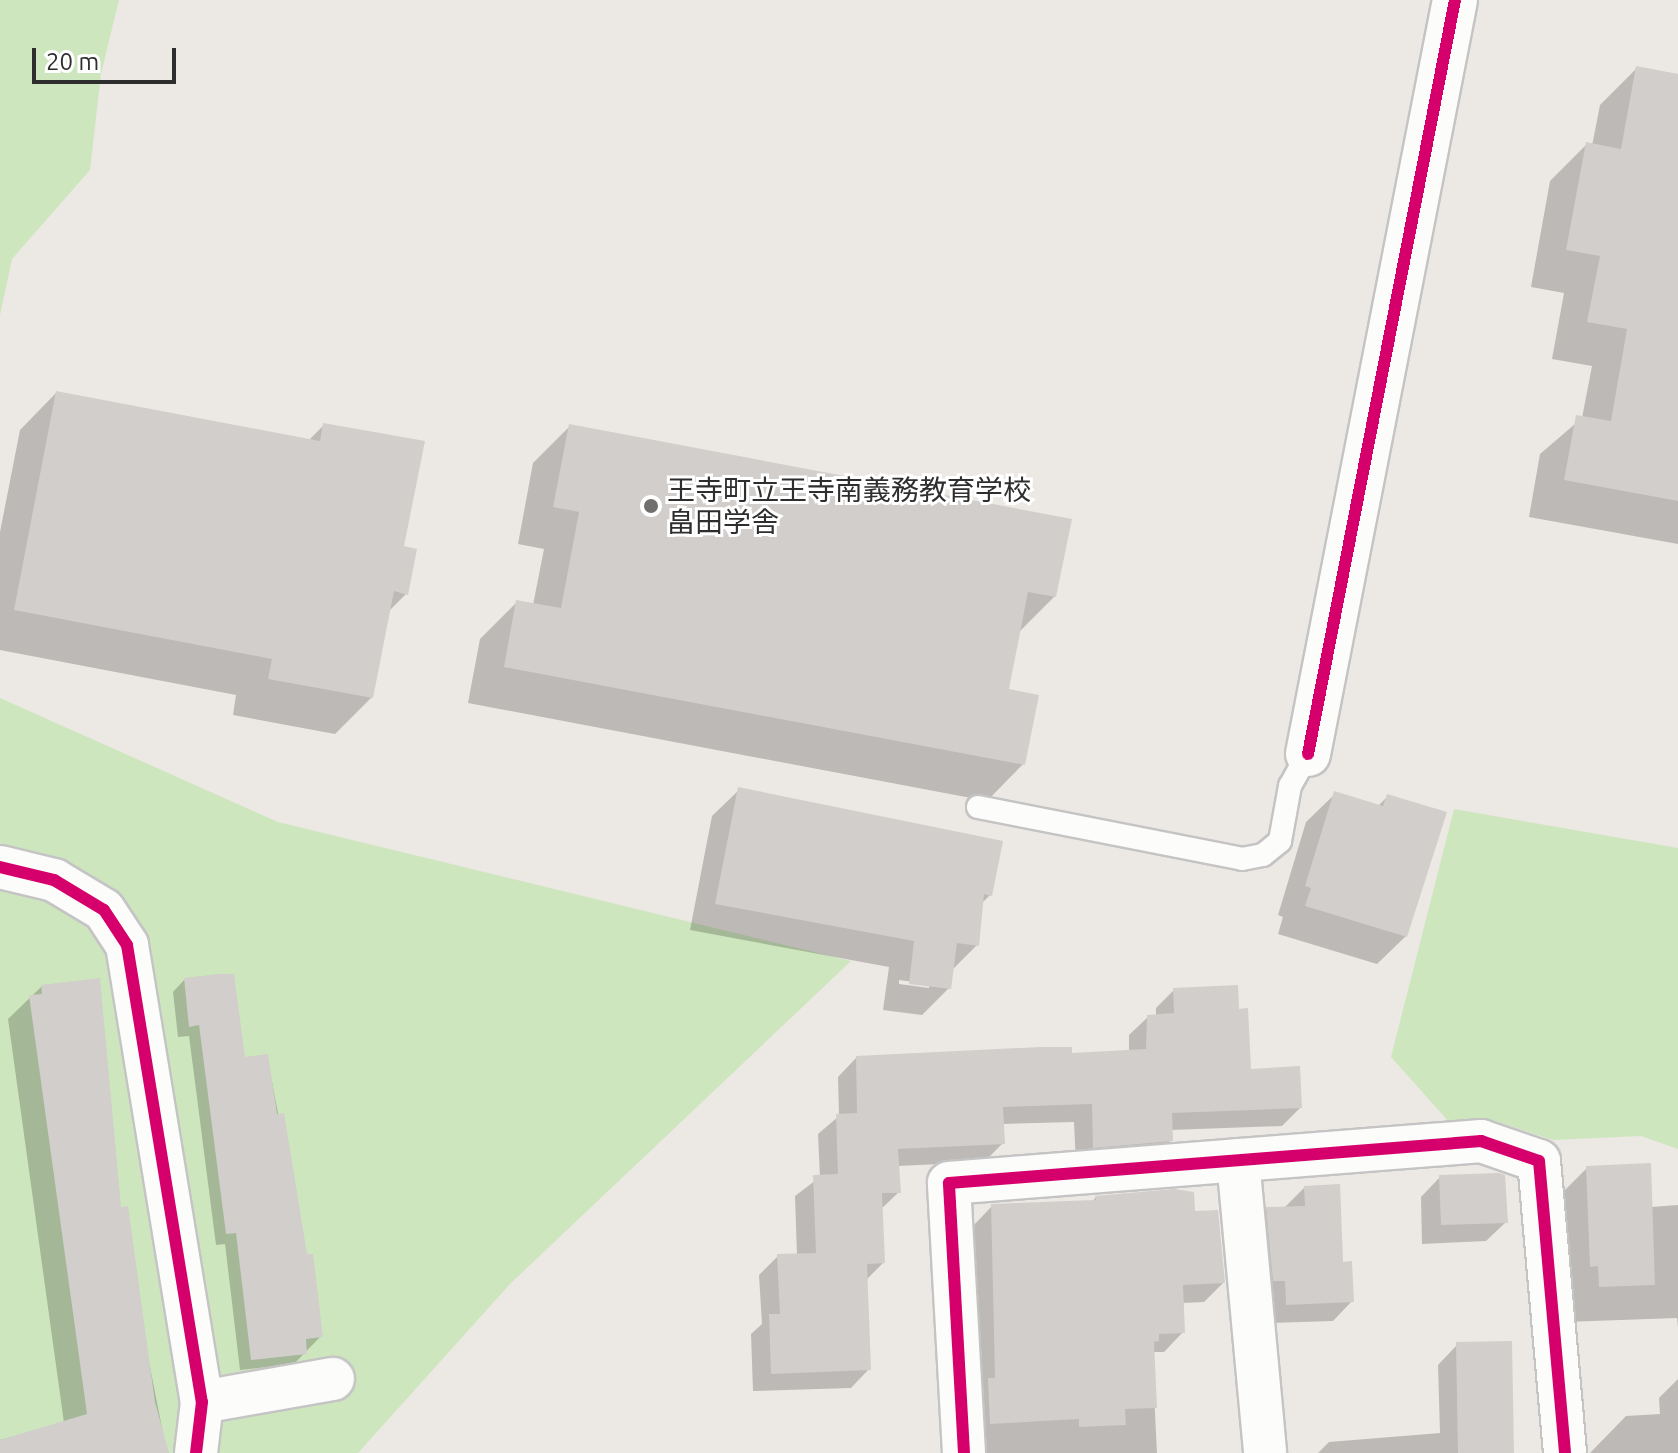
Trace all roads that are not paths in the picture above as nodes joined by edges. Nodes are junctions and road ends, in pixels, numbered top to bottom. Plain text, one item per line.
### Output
1 (1455, 0) edge
2 (1308, 754) joint
3 (978, 807) dead end
4 (0, 867) edge
5 (1238, 1160) junction
6 (333, 1379) dead end
7 (202, 1402) junction
8 (196, 1453) edge
9 (964, 1453) edge
10 (1265, 1453) edge
11 (1565, 1453) edge

1 - 2 street
2 - 3 lane
4 - 7 street
5 - 9 street
5 - 10 street
5 - 11 street
6 - 7 street
7 - 8 street

